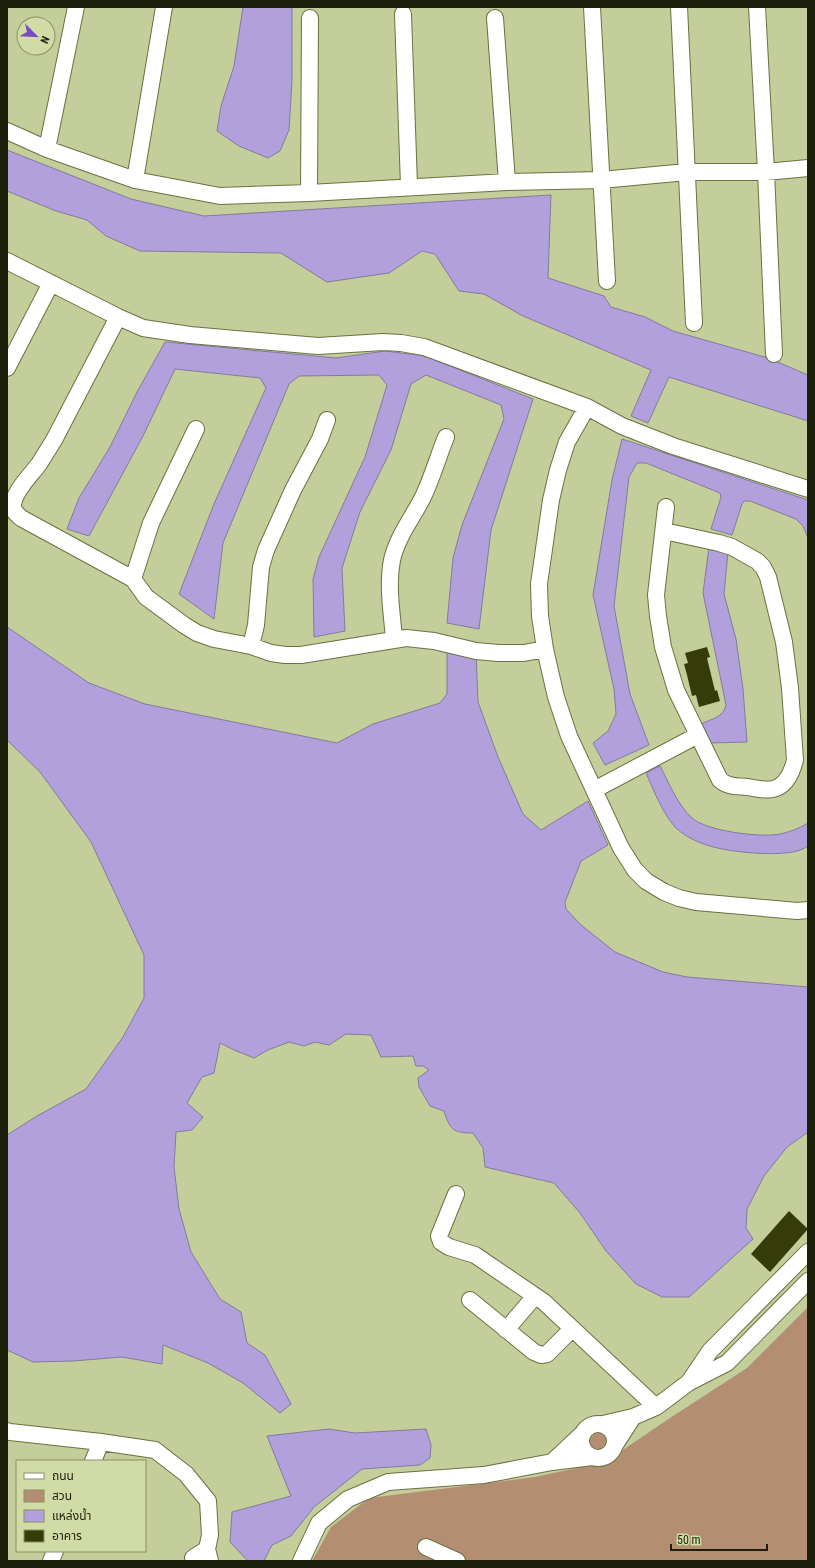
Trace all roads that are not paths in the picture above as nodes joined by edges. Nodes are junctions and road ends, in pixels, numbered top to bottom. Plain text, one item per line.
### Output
1 (76, 7) edge
2 (164, 7) edge
3 (592, 7) edge
4 (679, 7) edge
5 (757, 7) edge
6 (403, 14) dead end
7 (310, 18) dead end
8 (495, 18) dead end
9 (7, 131) edge
10 (47, 149) junction
11 (808, 168) edge
12 (688, 172) junction
13 (766, 172) junction
14 (135, 180) junction
15 (602, 180) junction
16 (507, 182) junction
17 (410, 186) junction
18 (309, 193) junction
19 (7, 261) edge
20 (607, 282) dead end
21 (51, 283) junction
22 (118, 317) junction
23 (694, 323) dead end
24 (774, 354) dead end
25 (7, 368) edge
26 (587, 407) junction
27 (327, 420) dead end
28 (196, 429) dead end
29 (446, 437) dead end
30 (808, 489) edge
31 (666, 507) dead end
32 (664, 531) junction
33 (133, 579) junction
34 (394, 639) junction
35 (251, 646) junction
36 (545, 649) junction
37 (698, 735) junction
38 (594, 790) junction
39 (808, 910) edge
40 (456, 1194) dead end
41 (808, 1252) edge
42 (808, 1281) edge
43 (535, 1296) junction
44 (470, 1300) dead end
45 (572, 1329) junction
46 (506, 1330) junction
47 (688, 1383) junction
48 (656, 1407) junction
49 (633, 1417) junction
50 (603, 1424) junction
51 (7, 1431) edge
52 (583, 1433) junction
53 (101, 1442) junction
54 (613, 1448) junction
55 (592, 1457) junction
56 (93, 1460) edge
57 (552, 1462) junction
58 (426, 1547) dead end
59 (54, 1552) edge
60 (201, 1558) edge
61 (50, 1561) edge
62 (302, 1561) edge
63 (457, 1561) edge

1 - 10 street
2 - 14 street
3 - 15 street
4 - 12 street
5 - 13 street
6 - 17 street
7 - 18 street
8 - 16 street
9 - 10 street
10 - 14 street
11 - 13 street
12 - 13 street
12 - 15 street
12 - 23 street
13 - 24 street
14 - 18 street
15 - 16 street
15 - 20 street
16 - 17 street
17 - 18 street
19 - 21 street
21 - 22 street
21 - 25 street
22 - 26 street
22 - 33 street
26 - 30 street
26 - 36 street
27 - 35 street
28 - 33 street
29 - 34 street
31 - 32 street
32 - 37 street
32 - 37 street
33 - 35 street
34 - 35 street
34 - 36 street
36 - 38 street
37 - 38 street
38 - 39 street
40 - 43 street
41 - 47 street
42 - 47 street
43 - 45 street
43 - 46 street
44 - 46 street
45 - 46 street
45 - 48 street
47 - 48 street
48 - 49 street
49 - 50 street
49 - 54 street
50 - 52 street
50 - 54 street
51 - 53 street
52 - 55 street
52 - 57 street
53 - 56 street
53 - 60 street
54 - 55 street
55 - 57 street
57 - 62 street
58 - 63 street
59 - 61 street

